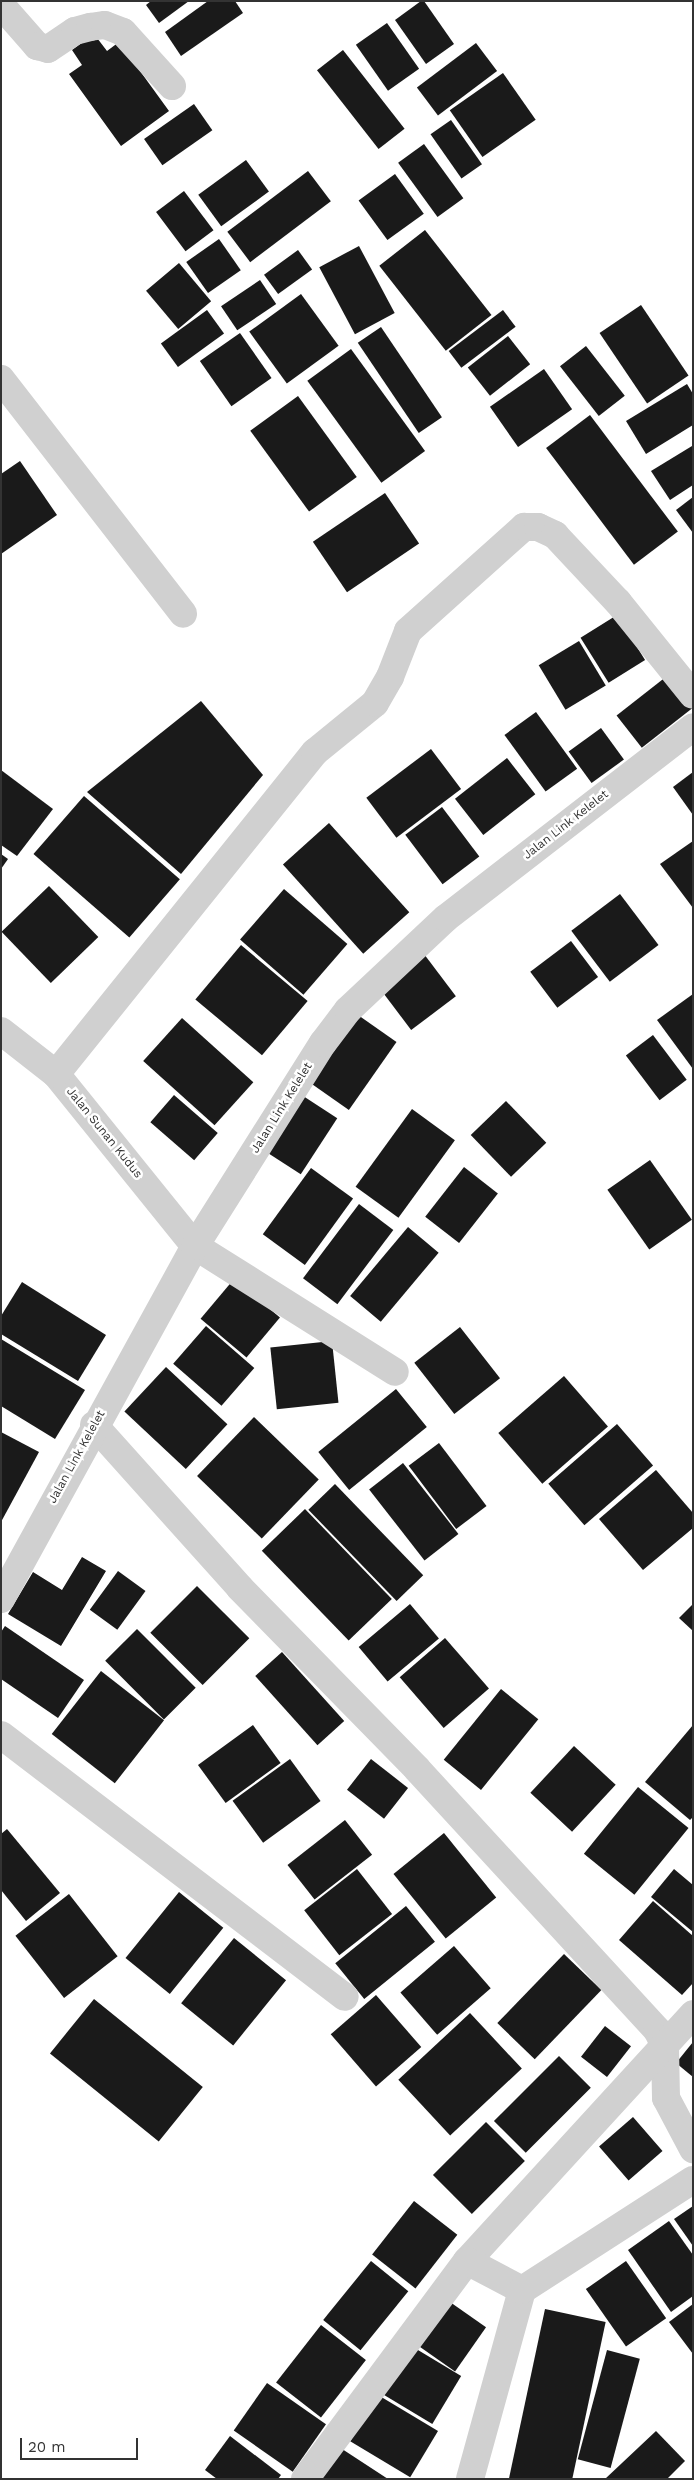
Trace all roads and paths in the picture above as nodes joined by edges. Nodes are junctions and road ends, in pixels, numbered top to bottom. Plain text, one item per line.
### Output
1 (1, 5) edge
2 (172, 86) dead end
3 (1, 380) edge
4 (183, 614) dead end
5 (693, 695) edge
6 (693, 727) edge
7 (1, 1031) edge
8 (56, 1074) junction
9 (195, 1246) junction
10 (395, 1372) dead end
11 (94, 1425) junction
12 (10, 1560) edge
13 (1, 1598) edge
14 (1, 1736) edge
15 (345, 1997) dead end
16 (693, 2014) edge
17 (665, 2046) junction
18 (693, 2149) edge
19 (693, 2180) edge
20 (466, 2261) junction
21 (522, 2290) junction
22 (305, 2479) edge
23 (470, 2479) edge

1 - 2 street
3 - 4 street
5 - 8 street
6 - 9 street, Jalan Link Kelelet
7 - 8 street, Jalan Sunan Kudus
8 - 9 street, Jalan Sunan Kudus
9 - 10 street, Jalan Sunan Kudus
9 - 11 street, Jalan Link Kelelet
11 - 12 street, Jalan Link Kelelet
11 - 17 street
12 - 13 street, Jalan Link Kelelet
14 - 15 street
16 - 17 street
17 - 18 street
17 - 20 street
19 - 21 street
20 - 21 street
20 - 22 street
21 - 23 street

